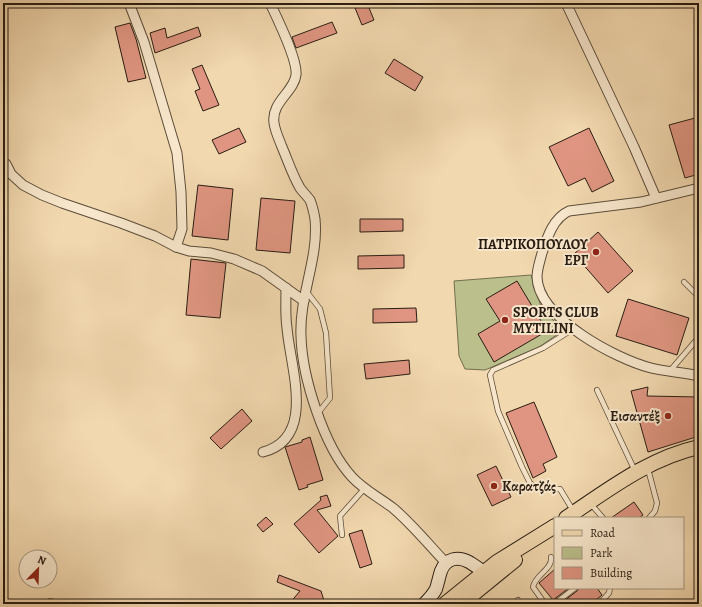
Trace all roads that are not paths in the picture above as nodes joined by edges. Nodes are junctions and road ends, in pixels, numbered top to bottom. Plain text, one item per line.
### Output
1 (129, 3) edge
2 (270, 3) edge
3 (566, 3) edge
4 (6, 164) dead end
5 (699, 188) edge
6 (656, 198) junction
7 (176, 247) junction
8 (684, 282) dead end
9 (286, 288) junction
10 (306, 290) junction
11 (699, 297) edge
12 (304, 301) junction
13 (573, 328) junction
14 (699, 337) edge
15 (669, 372) junction
16 (699, 376) edge
17 (597, 390) dead end
18 (318, 413) junction
19 (699, 447) edge
20 (263, 452) dead end
21 (641, 469) junction
22 (365, 488) junction
23 (590, 502) junction
24 (571, 517) edge
25 (602, 517) edge
26 (650, 517) edge
27 (554, 527) edge
28 (342, 534) dead end
29 (551, 557) dead end
30 (446, 563) junction
31 (484, 579) junction
32 (574, 589) edge
33 (610, 589) edge
34 (465, 602) edge
35 (48, 604) edge
36 (61, 604) edge
37 (424, 604) edge
38 (445, 604) edge
39 (545, 604) edge
40 (554, 604) edge
41 (599, 604) edge

1 - 7 street
2 - 10 street
3 - 6 street
4 - 7 street
5 - 6 street
6 - 13 street
7 - 9 street
8 - 11 lane
9 - 12 street
9 - 20 street
10 - 12 street
10 - 18 lane
12 - 18 street
13 - 15 street
13 - 24 lane
14 - 15 lane
15 - 16 street
17 - 21 lane
18 - 22 street
19 - 21 main road
21 - 23 main road
21 - 26 lane
22 - 28 lane
22 - 30 street
23 - 24 main road
23 - 25 lane
27 - 31 main road
29 - 39 lane
30 - 31 street
30 - 37 street
31 - 34 main road
31 - 38 main road
32 - 40 lane
33 - 41 lane
35 - 36 lane

